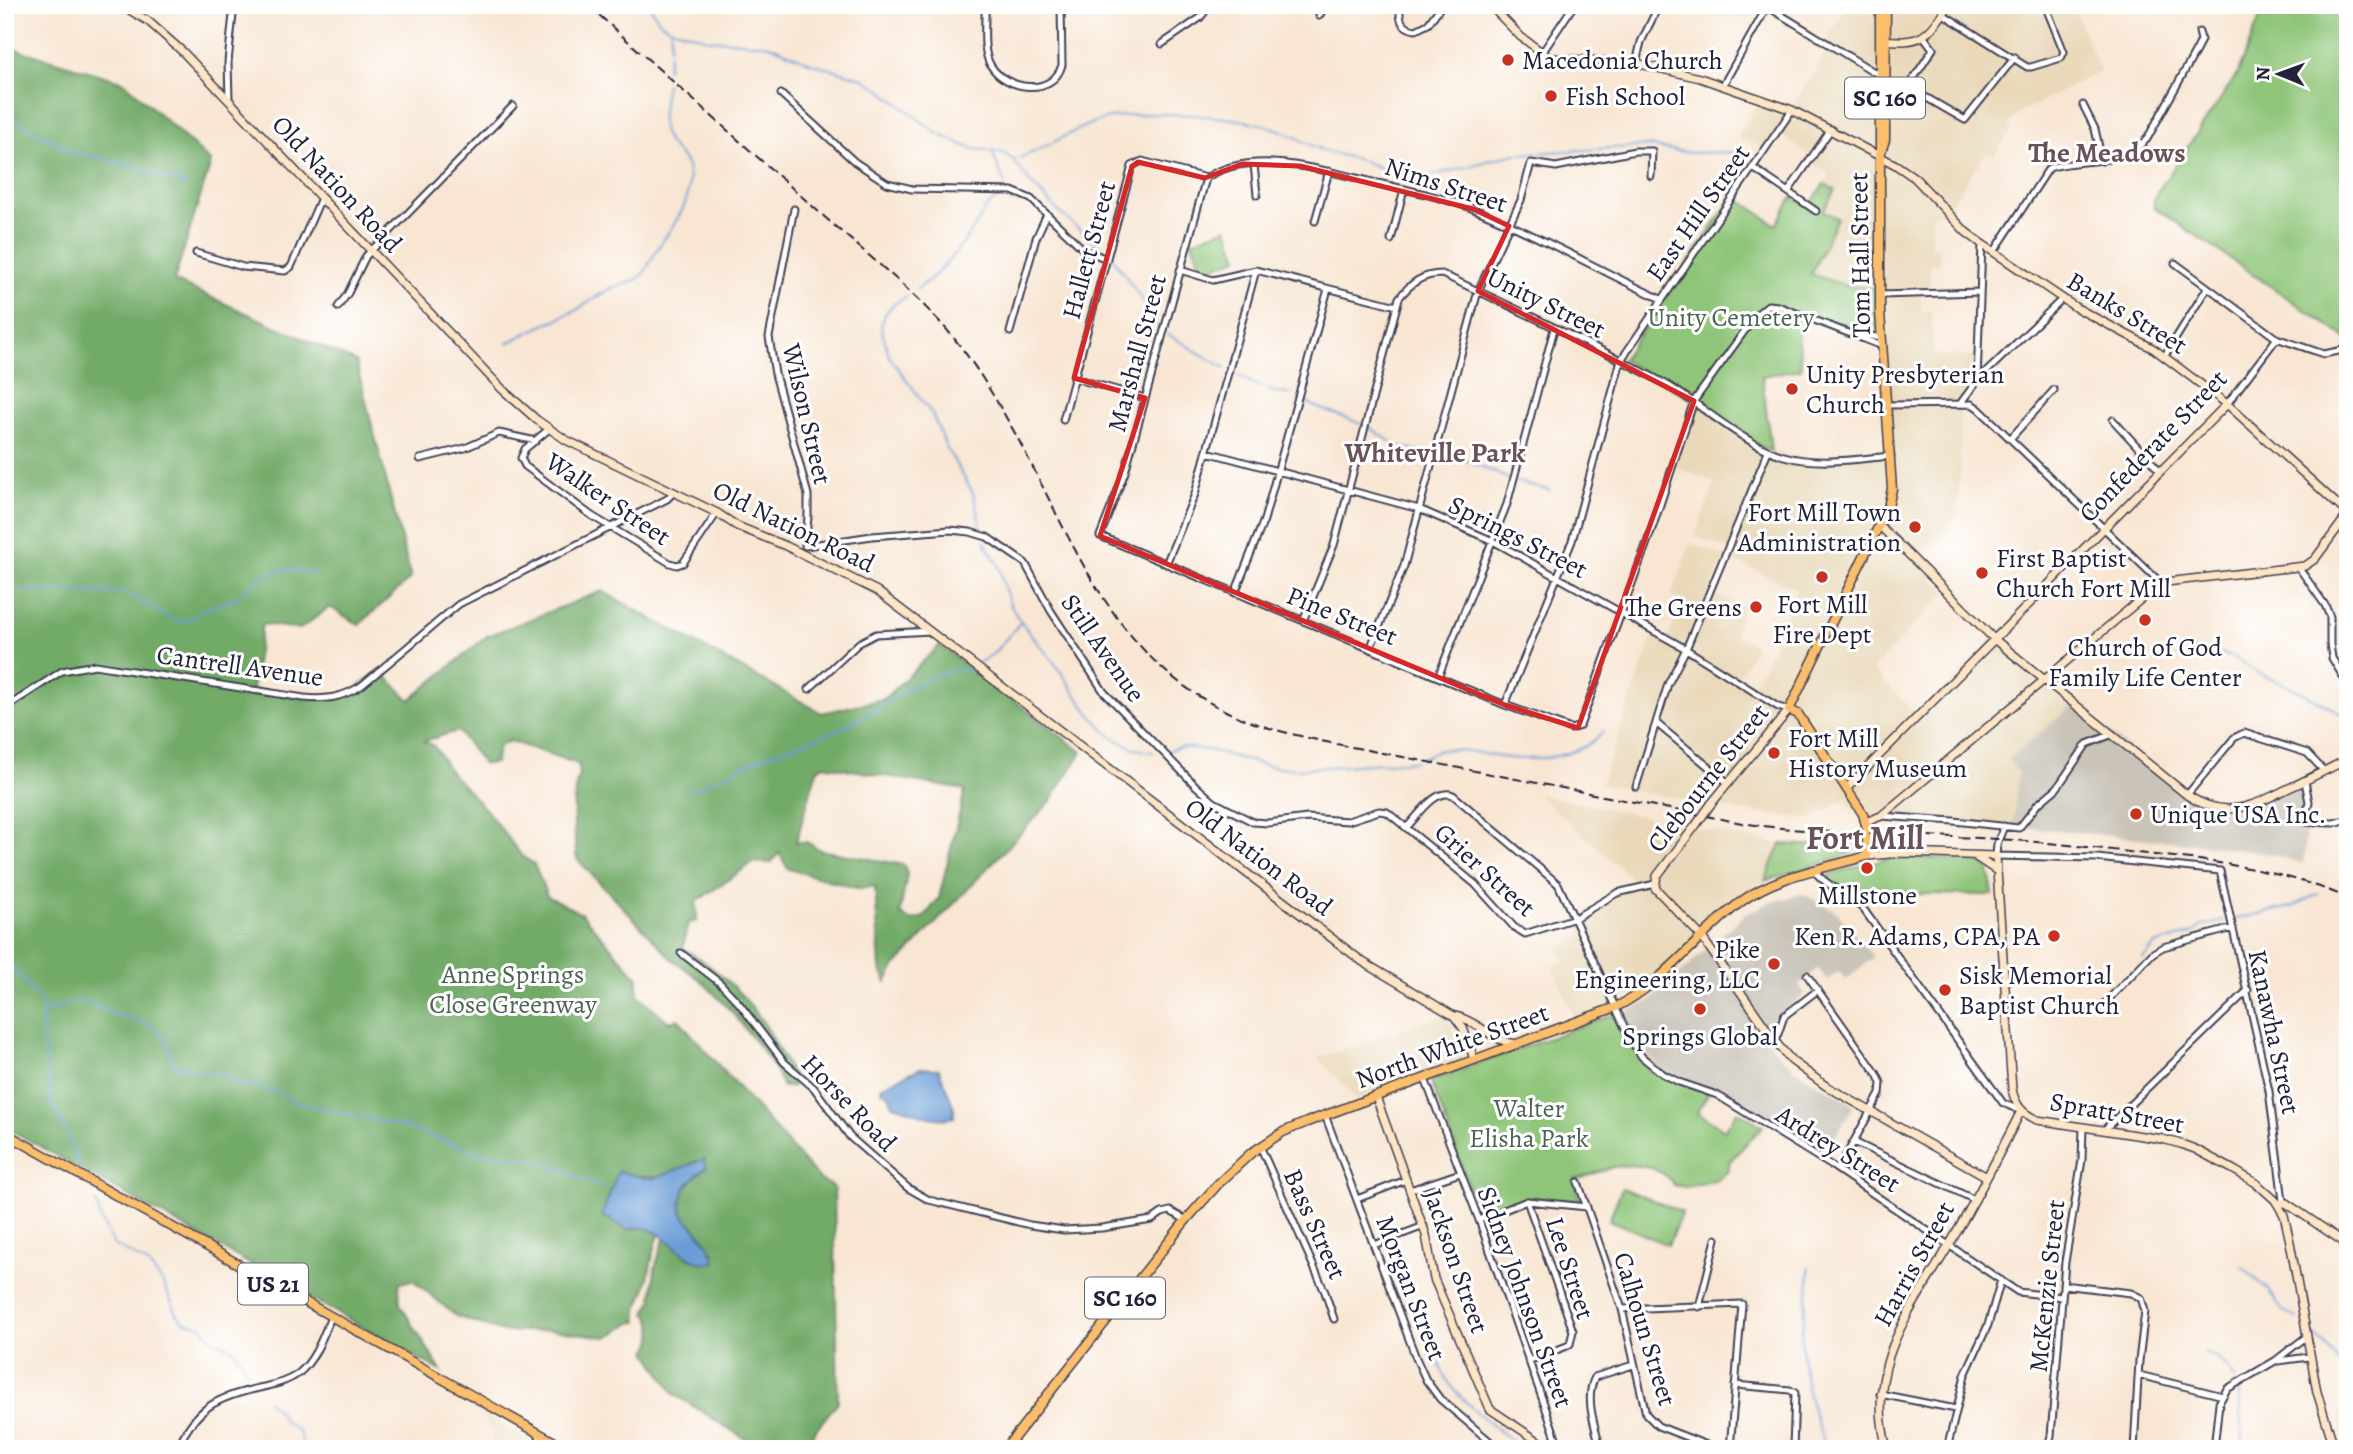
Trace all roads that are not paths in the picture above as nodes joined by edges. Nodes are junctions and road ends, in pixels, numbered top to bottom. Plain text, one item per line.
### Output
1 (15, 5) edge
2 (121, 5) edge
3 (234, 5) edge
4 (985, 5) edge
5 (1061, 5) edge
6 (1210, 5) edge
7 (1326, 5) edge
8 (1400, 5) edge
9 (1442, 5) edge
10 (1490, 5) edge
11 (1574, 5) edge
12 (1659, 5) edge
13 (1880, 5) edge
14 (1886, 5) edge
15 (1949, 5) edge
16 (2045, 5) edge
17 (1766, 6) edge
18 (5, 13) edge
19 (1943, 14) junction
20 (1319, 16) dead end
21 (2199, 32) dead end
22 (1924, 37) junction
23 (1883, 40) junction
24 (1162, 44) dead end
25 (1542, 53) junction
26 (2015, 57) junction
27 (1636, 63) junction
28 (1879, 75) junction
29 (1723, 85) junction
30 (781, 94) dead end
31 (229, 100) junction
32 (2082, 105) dead end
33 (513, 106) dead end
34 (1792, 110) junction
35 (1831, 129) junction
36 (1880, 155) junction
37 (2102, 161) junction
38 (1254, 164) junction
39 (1753, 168) junction
40 (1329, 171) junction
41 (1651, 176) dead end
42 (1206, 178) junction
43 (1404, 189) junction
44 (1788, 192) junction
45 (1257, 195) dead end
46 (321, 198) junction
47 (794, 209) dead end
48 (1816, 211) dead end
49 (1047, 214) junction
50 (1315, 222) dead end
51 (1509, 226) junction
52 (1391, 240) dead end
53 (1982, 244) junction
54 (371, 251) junction
55 (1994, 252) junction
56 (196, 253) dead end
57 (1107, 259) junction
58 (2175, 263) dead end
59 (1180, 270) junction
60 (1256, 270) junction
61 (2207, 288) junction
62 (1328, 289) junction
63 (1478, 292) junction
64 (1980, 292) junction
65 (1880, 295) junction
66 (1661, 299) junction
67 (2062, 299) junction
68 (1397, 306) junction
69 (338, 307) dead end
70 (1554, 329) junction
71 (1010, 332) dead end
72 (2277, 338) junction
73 (1882, 342) junction
74 (2348, 349) edge
75 (2164, 357) junction
76 (1621, 360) junction
77 (1074, 379) junction
78 (1977, 381) junction
79 (2054, 390) dead end
80 (1145, 398) junction
81 (1694, 401) junction
82 (1960, 404) junction
83 (2227, 404) junction
84 (1887, 405) junction
85 (1063, 420) dead end
86 (2113, 420) dead end
87 (549, 429) junction
88 (2010, 439) junction
89 (536, 441) junction
90 (1768, 451) junction
91 (1207, 452) junction
92 (1891, 456) junction
93 (419, 459) dead end
94 (1278, 471) junction
95 (2160, 471) junction
96 (1348, 489) junction
97 (674, 492) junction
98 (1419, 509) junction
99 (717, 513) junction
100 (2348, 514) edge
101 (1879, 525) junction
102 (610, 527) junction
103 (2104, 528) junction
104 (1100, 536) joint
105 (1493, 541) junction
106 (805, 546) junction
107 (803, 556) junction
108 (1166, 564) junction
109 (2299, 568) junction
110 (1558, 576) junction
111 (2161, 583) junction
112 (1235, 593) junction
113 (1622, 612) junction
114 (1303, 621) junction
115 (930, 631) junction
116 (1994, 639) junction
117 (1370, 649) junction
118 (1686, 649) junction
119 (1438, 677) junction
120 (2044, 681) junction
121 (2348, 685) edge
122 (809, 689) dead end
123 (1505, 705) junction
124 (5, 708) edge
125 (1789, 709) junction
126 (1656, 723) junction
127 (2113, 733) junction
128 (2348, 759) edge
129 (2324, 771) junction
130 (2305, 781) junction
131 (1727, 782) junction
132 (1636, 786) dead end
133 (1847, 788) junction
134 (2187, 795) junction
135 (1881, 816) junction
136 (2348, 819) edge
137 (1866, 822) junction
138 (2004, 826) junction
139 (1408, 827) junction
140 (1867, 856) junction
141 (1972, 856) junction
142 (1996, 856) junction
143 (1997, 871) junction
144 (1815, 872) junction
145 (1655, 884) junction
146 (1575, 918) junction
147 (2233, 928) junction
148 (1701, 936) junction
149 (681, 953) dead end
150 (1807, 975) dead end
151 (1818, 990) junction
152 (2248, 990) junction
153 (1616, 1007) junction
154 (2090, 1013) dead end
155 (1454, 1016) junction
156 (1774, 1039) junction
157 (1516, 1044) junction
158 (1474, 1059) junction
159 (1425, 1079) junction
160 (1376, 1097) junction
161 (2021, 1111) junction
162 (1871, 1112) junction
163 (1325, 1115) junction
164 (2083, 1127) junction
165 (2104, 1130) junction
166 (5, 1133) edge
167 (1854, 1142) junction
168 (1260, 1146) junction
169 (1251, 1153) joint
170 (1838, 1170) junction
171 (1460, 1173) junction
172 (1987, 1177) junction
173 (1406, 1180) junction
174 (1578, 1182) dead end
175 (1410, 1190) junction
176 (1357, 1199) junction
177 (1975, 1200) junction
178 (1527, 1201) junction
179 (2280, 1202) junction
180 (1587, 1207) junction
181 (1186, 1220) junction
182 (1479, 1220) junction
183 (1424, 1226) junction
184 (1716, 1239) dead end
185 (1374, 1245) junction
186 (1949, 1245) junction
187 (2348, 1245) edge
188 (2001, 1280) junction
189 (2063, 1285) junction
190 (2062, 1297) junction
191 (1699, 1307) junction
192 (1622, 1309) junction
193 (331, 1317) junction
194 (1334, 1319) dead end
195 (2306, 1337) junction
196 (2309, 1357) junction
197 (1528, 1361) junction
198 (2275, 1361) junction
199 (1633, 1365) junction
200 (2139, 1376) junction
201 (1735, 1385) junction
202 (1880, 1394) junction
203 (2223, 1396) junction
204 (1956, 1409) junction
205 (541, 1434) junction
206 (177, 1449) edge
207 (535, 1449) edge
208 (567, 1449) edge
209 (1005, 1449) edge
210 (1499, 1449) edge
211 (1550, 1449) edge
212 (1560, 1449) edge
213 (1601, 1449) edge
214 (1717, 1449) edge
215 (1730, 1449) edge
216 (1793, 1449) edge
217 (1887, 1449) edge
218 (1949, 1449) edge
219 (1961, 1449) edge
220 (1990, 1449) edge
221 (2047, 1449) edge
222 (2134, 1449) edge
223 (2214, 1449) edge
224 (2338, 1449) edge

1 - 18 street
2 - 31 street, Old Nation Road
3 - 31 street
4 - 5 street
6 - 24 street
7 - 20 street
8 - 9 street
10 - 25 street
11 - 25 street
12 - 27 street
13 - 23 main road, Tom Hall Street / SC 160
14 - 23 main road, Tom Hall Street / SC 160
15 - 19 street
16 - 26 street
17 - 28 street
17 - 29 street
19 - 22 street
19 - 26 street
21 - 37 street
22 - 23 street
22 - 26 street
23 - 28 main road, Tom Hall Street / SC 160
23 - 36 main road, Tom Hall Street / SC 160
25 - 27 street, Banks Street
27 - 29 street, Banks Street
28 - 36 main road, Tom Hall Street / SC 160
29 - 34 street, Banks Street
30 - 49 street
31 - 46 street, Old Nation Road
32 - 37 street
33 - 54 street
34 - 35 street, Banks Street
34 - 39 street, East Hill Street
35 - 36 street, Banks Street
35 - 44 street
36 - 53 street, Banks Street
36 - 65 main road, Tom Hall Street / SC 160
37 - 55 street
38 - 40 street, Nims Street
38 - 42 street, Nims Street
38 - 45 street
39 - 44 street
39 - 66 street, East Hill Street
40 - 43 street, Nims Street
40 - 50 street
41 - 51 street
42 - 57 street, Hallett Street
42 - 59 street, Marshall Street
43 - 51 street, Nims Street
43 - 52 street
44 - 48 street
46 - 54 street, Old Nation Road
46 - 56 street
47 - 106 street, Wilson Street
49 - 57 street
49 - 71 street
51 - 63 street
51 - 66 street, Nims Street
53 - 55 street, Banks Street
53 - 64 street
54 - 69 street
54 - 87 street, Old Nation Road
55 - 67 street, Banks Street
57 - 77 street, Hallett Street
58 - 61 street
59 - 60 street
59 - 80 street, Marshall Street
60 - 62 street
60 - 91 street
61 - 72 street
61 - 75 street
62 - 68 street
62 - 94 street
63 - 68 street, Unity Street
63 - 70 street, Unity Street
63 - 98 street
64 - 65 street
64 - 78 street
65 - 73 main road, Tom Hall Street / SC 160
66 - 76 street, East Hill Street
67 - 75 street, Banks Street
67 - 78 street
68 - 96 street
70 - 76 street, Unity Street
70 - 105 street
72 - 74 street
72 - 83 street, Confederate Street
73 - 81 street
73 - 84 main road, Tom Hall Street / SC 160
75 - 83 street, Banks Street
76 - 81 street, Unity Street
76 - 110 street, East Hill Street
77 - 80 street
77 - 85 street, Hallett Street
78 - 82 street
79 - 88 street
80 - 104 street, Marshall Street
81 - 90 street, Unity Street
81 - 113 street
82 - 84 street
82 - 88 street
83 - 95 street, Confederate Street
83 - 100 street, Banks Street
84 - 92 main road, Tom Hall Street / SC 160
86 - 95 street
87 - 89 street, Walker Street
87 - 97 street, Old Nation Road
88 - 103 street
89 - 93 street, Walker Street
89 - 102 street, Walker Street
90 - 92 street, Unity Street
90 - 118 street
91 - 94 street, Springs Street
91 - 108 street
92 - 101 main road, Tom Hall Street / SC 160
94 - 96 street, Springs Street
94 - 112 street
95 - 103 street, Confederate Street
96 - 98 street, Springs Street
96 - 114 street
97 - 99 street, Old Nation Road
97 - 102 street, Cantrell Avenue
98 - 105 street, Springs Street
98 - 117 street
99 - 102 street, Walker Street
99 - 107 street, Old Nation Road
100 - 109 street
101 - 116 street
101 - 125 main road, Tom Hall Street / SC 160
102 - 124 street, Cantrell Avenue
103 - 111 street
103 - 116 street, Confederate Street
104 - 108 street, Pine Street
105 - 110 street, Springs Street
105 - 119 street
106 - 107 street
106 - 139 street, Still Avenue
107 - 115 street, Old Nation Road
108 - 112 street, Pine Street
109 - 111 street
109 - 121 street
110 - 113 street, Springs Street
110 - 123 street, East Hill Street
111 - 120 street
112 - 114 street, Pine Street
113 - 118 street, Springs Street
113 - 123 street, Pine Street
114 - 117 street, Pine Street
115 - 122 street
115 - 155 street, Old Nation Road
116 - 120 street
116 - 133 street, Confederate Street
117 - 119 street, Pine Street
118 - 125 street, Springs Street
118 - 126 street
119 - 123 street, Pine Street
120 - 127 street
120 - 135 street
125 - 131 street, Clebourne Street
125 - 133 main road
126 - 131 street
126 - 132 street
127 - 134 street
127 - 138 street
128 - 129 street
129 - 130 street
129 - 134 street
130 - 134 street
130 - 136 street
131 - 145 street, Clebourne Street, bridge
133 - 137 main road
135 - 137 street
135 - 138 street
137 - 140 main road
138 - 142 street
139 - 146 street, Grier Street
139 - 146 street, Ardrey Street
140 - 141 street
140 - 144 main road, North White Street
141 - 142 street
141 - 143 street
142 - 143 street, Spratt Street
142 - 147 street, Kanawha Street
143 - 161 street, Spratt Street
144 - 148 main road, North White Street
144 - 161 street
145 - 146 street, Grier Street
145 - 148 street, Clebourne Street
146 - 153 street, Ardrey Street
147 - 152 street, Kanawha Street
147 - 154 street
148 - 153 main road, North White Street
148 - 156 street, Clebourne Street
149 - 181 street, Horse Road
150 - 151 street
151 - 156 street
151 - 162 street
152 - 165 street
152 - 179 street, Kanawha Street
153 - 157 main road, North White Street
153 - 170 street, Ardrey Street
155 - 157 street, Old Nation Road
155 - 158 street
156 - 162 street, Clebourne Street
157 - 158 main road, North White Street
158 - 159 main road, North White Street
159 - 160 main road, North White Street
159 - 171 street, Sidney Johnson Street
160 - 163 main road, North White Street
160 - 173 street, Jackson Street
161 - 164 street, Spratt Street
161 - 172 street, Harris Street
162 - 167 street
162 - 172 street, Clebourne Street
163 - 168 main road, North White Street
163 - 176 street, Morgan Street
164 - 165 street, Spratt Street
164 - 189 street, McKenzie Street
165 - 179 street, Spratt Street
166 - 193 main road, US 21
167 - 170 street
167 - 177 street
168 - 169 main road, North White Street
168 - 194 street, Bass Street
169 - 181 main road, SC 160 / SC 160
170 - 186 street, Ardrey Street
171 - 175 street
171 - 182 street, Sidney Johnson Street
172 - 177 street, Harris Street
173 - 175 street, Jackson Street
173 - 176 street
174 - 180 street, Calhoun Street
175 - 183 street, Jackson Street
176 - 185 street, Morgan Street
177 - 186 street, Harris Street
178 - 180 street
178 - 182 street
178 - 197 street, Lee Street
179 - 187 street
179 - 195 street, Spratt Street
180 - 192 street, Calhoun Street
181 - 209 main road, SC 160 / SC 160
182 - 197 street, Sidney Johnson Street
183 - 185 street
183 - 211 street, Jackson Street
184 - 191 street
185 - 210 street, Morgan Street
186 - 188 street, Ardrey Street
186 - 202 street, Harris Street
188 - 190 street, Ardrey Street
188 - 204 street
189 - 190 street, McKenzie Street
189 - 200 street
190 - 221 street, McKenzie Street
191 - 192 street
191 - 201 street
192 - 199 street, Calhoun Street
193 - 205 main road, US 21
193 - 206 street
195 - 196 street, Spratt Street
195 - 198 street
196 - 198 street
196 - 224 street, Spratt Street
197 - 212 street, Sidney Johnson Street
198 - 203 street
199 - 213 street
199 - 214 street, Calhoun Street
200 - 203 street
200 - 222 street
201 - 215 street
201 - 216 street
202 - 204 street
202 - 217 street, Harris Street
203 - 223 street
204 - 218 street
205 - 207 street
205 - 208 main road, US 21
219 - 220 street

